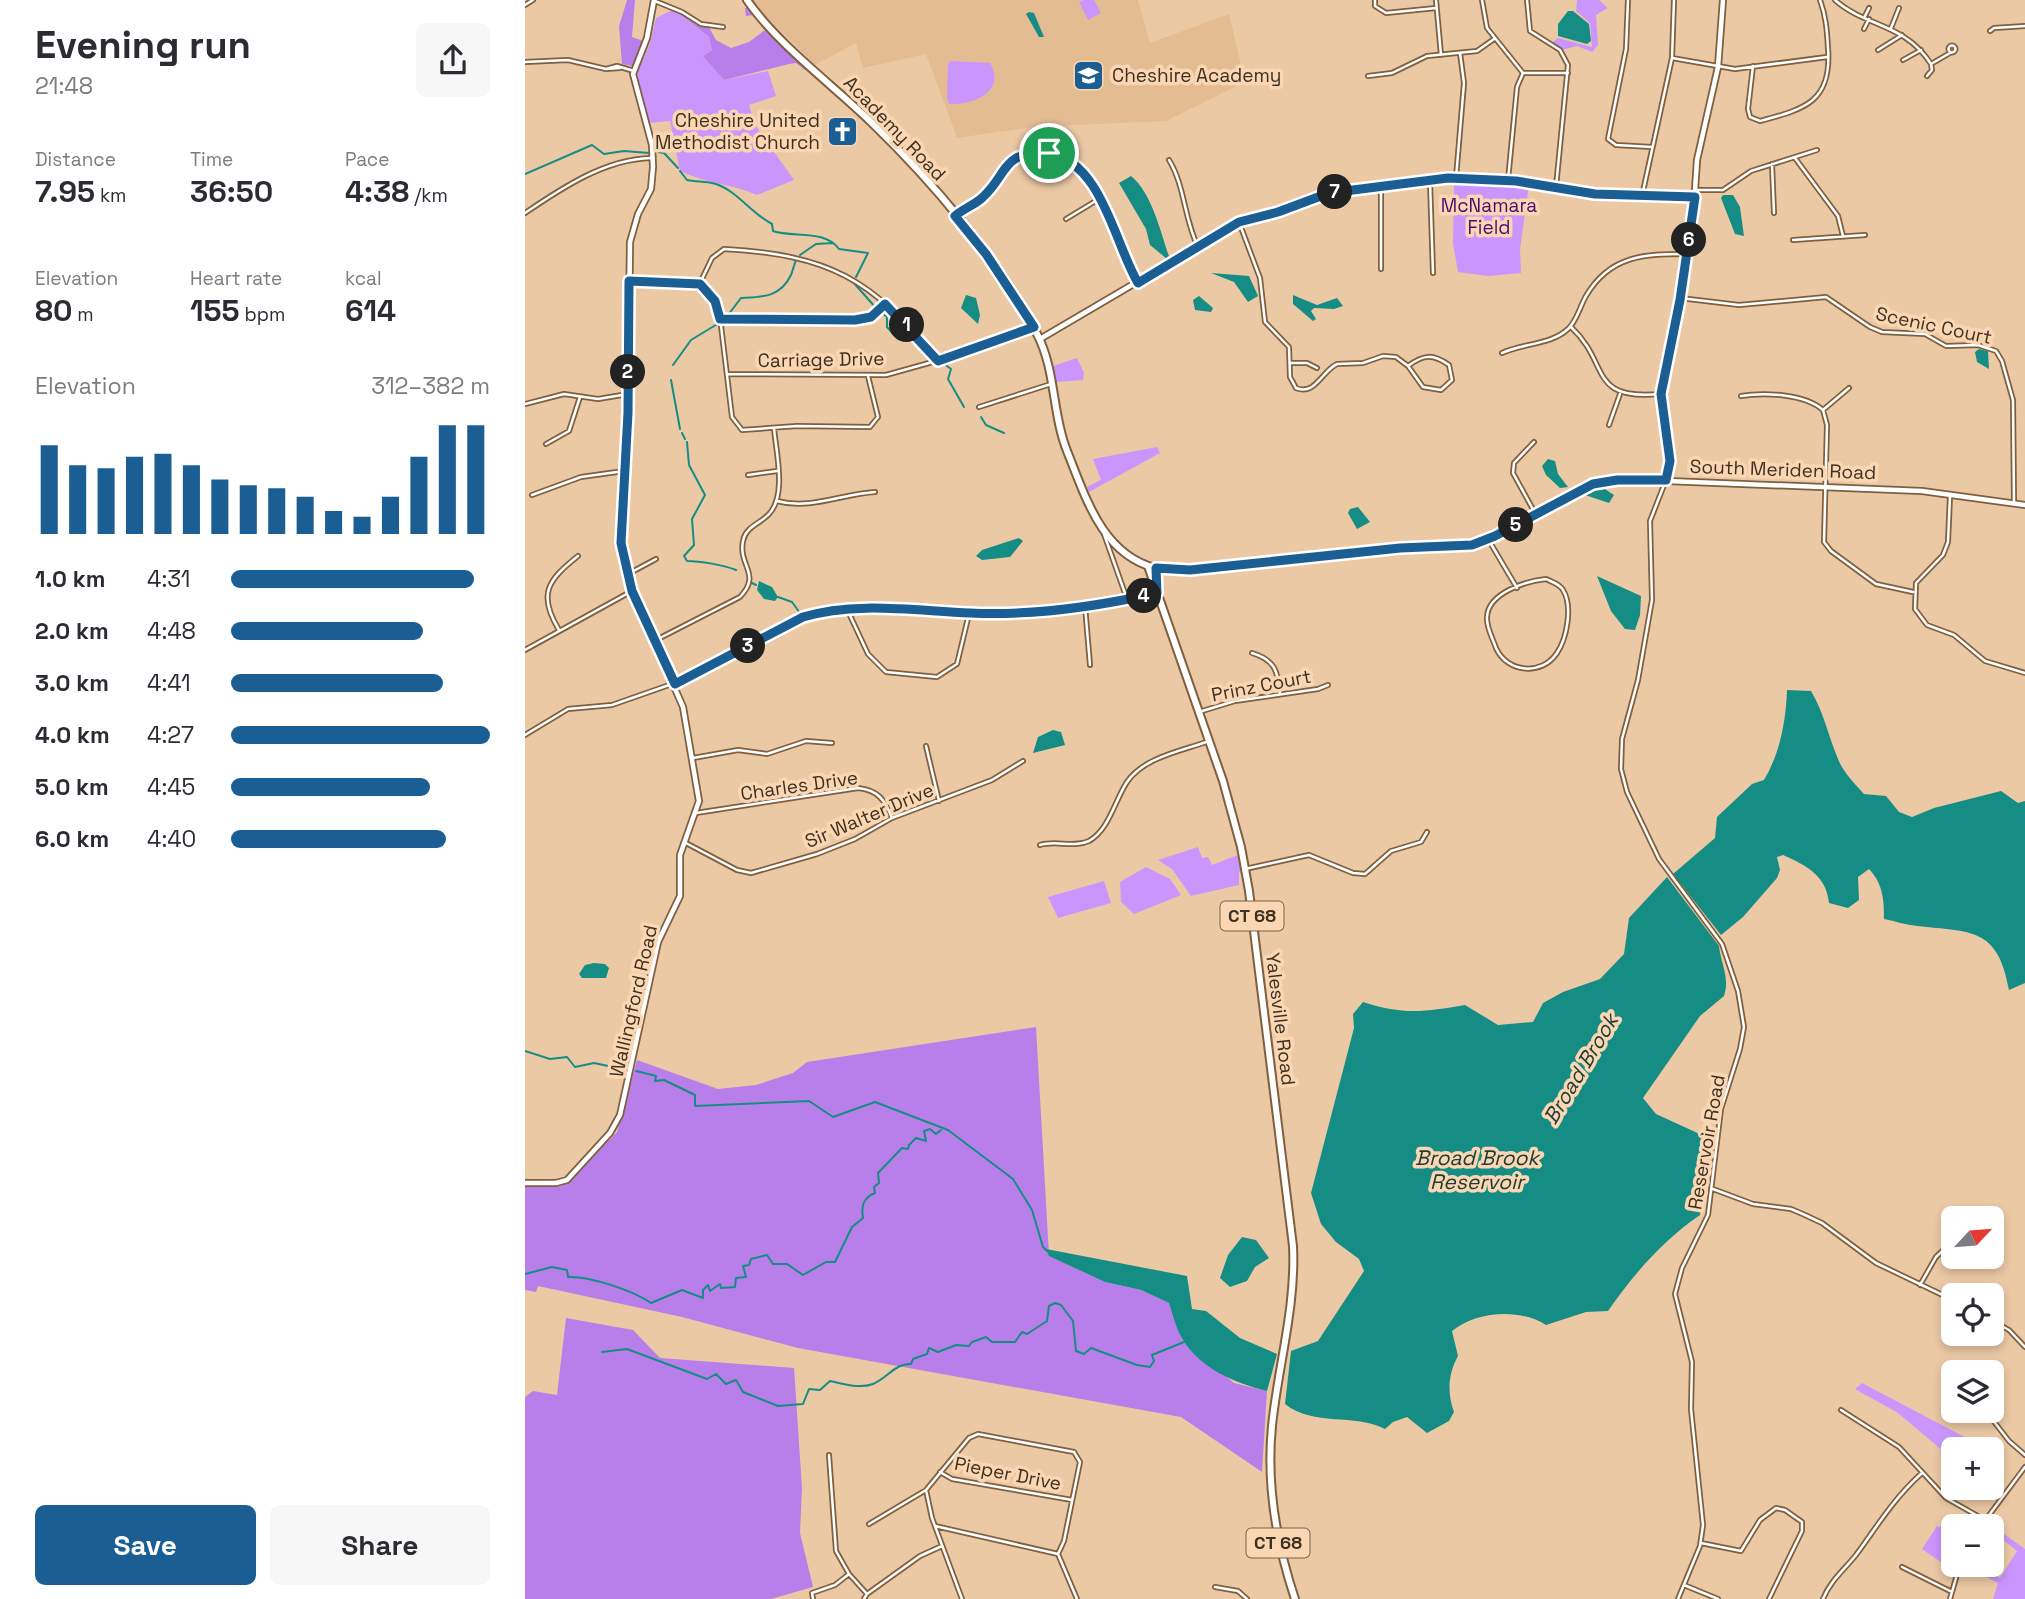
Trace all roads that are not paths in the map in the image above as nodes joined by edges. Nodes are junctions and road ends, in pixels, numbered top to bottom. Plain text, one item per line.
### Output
1 (533, 0) edge
2 (747, 0) edge
3 (1375, 0) edge
4 (1436, 0) edge
5 (1482, 0) edge
6 (1527, 0) edge
7 (1628, 0) edge
8 (1674, 0) edge
9 (1723, 0) edge
10 (1820, 0) edge
11 (1835, 0) edge
12 (654, 1) edge
13 (525, 5) edge
14 (1436, 8) junction
15 (1869, 8) dead end
16 (1899, 8) dead end
17 (1865, 16) junction
18 (1870, 18) junction
19 (2025, 26) edge
20 (723, 27) dead end
21 (1891, 28) junction
22 (1864, 29) dead end
23 (1990, 31) dead end
24 (1902, 35) junction
25 (1494, 39) junction
26 (1922, 40) dead end
27 (1917, 47) junction
28 (1878, 50) dead end
29 (1921, 51) junction
30 (1950, 52) dead end
31 (1460, 53) junction
32 (1441, 55) junction
33 (1829, 57) junction
34 (1672, 58) junction
35 (1903, 60) dead end
36 (525, 62) edge
37 (1931, 64) junction
38 (1753, 66) junction
39 (1718, 67) junction
40 (634, 71) junction
41 (1523, 73) junction
42 (1568, 73) junction
43 (1368, 76) dead end
44 (1927, 76) dead end
45 (1652, 147) junction
46 (1817, 150) dead end
47 (653, 158) junction
48 (1795, 158) junction
49 (1169, 160) dead end
50 (1772, 164) junction
51 (1430, 178) junction
52 (1456, 178) junction
53 (1508, 180) junction
54 (1381, 187) junction
55 (1556, 187) junction
56 (1695, 190) junction
57 (1642, 196) junction
58 (1695, 197) junction
59 (1099, 200) junction
60 (525, 213) edge
61 (1775, 213) dead end
62 (955, 216) junction
63 (1066, 219) dead end
64 (1239, 222) junction
65 (1865, 235) dead end
66 (1843, 236) junction
67 (1793, 240) dead end
68 (1198, 247) junction
69 (1686, 254) junction
70 (1381, 269) dead end
71 (1433, 273) dead end
72 (629, 281) junction
73 (1138, 283) junction
74 (700, 284) junction
75 (1680, 298) junction
76 (885, 304) junction
77 (720, 319) junction
78 (1034, 327) junction
79 (1571, 327) junction
80 (1040, 339) junction
81 (1502, 353) dead end
82 (938, 361) junction
83 (1290, 363) junction
84 (1408, 366) junction
85 (1317, 368) dead end
86 (727, 374) junction
87 (868, 376) junction
88 (1051, 384) junction
89 (1849, 387) dead end
90 (628, 394) junction
91 (1621, 394) junction
92 (1661, 394) junction
93 (1741, 396) dead end
94 (580, 397) junction
95 (525, 404) edge
96 (979, 407) dead end
97 (1822, 410) junction
98 (1609, 425) dead end
99 (774, 428) junction
100 (1534, 442) dead end
101 (546, 444) dead end
102 (624, 471) junction
103 (777, 471) junction
104 (748, 475) dead end
105 (1666, 480) junction
106 (1826, 487) junction
107 (875, 492) dead end
108 (1950, 493) junction
109 (533, 495) dead end
110 (777, 501) junction
111 (2014, 503) junction
112 (2025, 505) edge
113 (1535, 513) junction
114 (1104, 534) junction
115 (1489, 539) junction
116 (578, 556) dead end
117 (656, 559) dead end
118 (1152, 567) junction
119 (628, 574) junction
120 (1517, 588) junction
121 (632, 591) junction
122 (1913, 592) junction
123 (1157, 593) junction
124 (1127, 599) junction
125 (1085, 606) junction
126 (847, 610) junction
127 (969, 613) junction
128 (559, 630) junction
129 (656, 640) junction
130 (525, 650) edge
131 (1252, 653) dead end
132 (1090, 665) dead end
133 (2025, 673) edge
134 (675, 683) junction
135 (1328, 685) dead end
136 (1280, 694) junction
137 (1199, 712) junction
138 (525, 735) edge
139 (1209, 741) junction
140 (832, 743) dead end
141 (926, 746) dead end
142 (693, 758) junction
143 (1023, 761) dead end
144 (939, 801) junction
145 (695, 813) junction
146 (892, 818) junction
147 (1427, 832) dead end
148 (683, 842) junction
149 (1040, 845) dead end
150 (1245, 869) junction
151 (525, 1183) edge
152 (1713, 1189) junction
153 (1941, 1252) edge
154 (1920, 1284) junction
155 (1941, 1294) edge
156 (2004, 1327) edge
157 (2025, 1347) edge
158 (1841, 1410) dead end
159 (1995, 1423) edge
160 (829, 1455) dead end
161 (2025, 1455) edge
162 (2025, 1466) edge
163 (940, 1472) junction
164 (1922, 1473) junction
165 (926, 1490) junction
166 (1072, 1500) junction
167 (1974, 1514) edge
168 (1989, 1514) edge
169 (869, 1524) dead end
170 (935, 1526) junction
171 (1701, 1543) junction
172 (942, 1546) junction
173 (1058, 1554) junction
174 (1902, 1567) dead end
175 (849, 1574) junction
176 (1956, 1577) edge
177 (1684, 1585) junction
178 (1215, 1587) dead end
179 (1952, 1592) junction
180 (867, 1594) junction
181 (813, 1599) edge
182 (864, 1599) edge
183 (962, 1599) edge
184 (1077, 1599) edge
185 (1247, 1599) edge
186 (1295, 1599) edge
187 (1678, 1599) edge
188 (1718, 1599) edge
189 (1769, 1599) edge
190 (1822, 1599) edge
191 (1950, 1599) edge

1 - 13 street
2 - 62 main road, Academy Road
3 - 14 street
4 - 14 street
5 - 25 street
6 - 42 street
7 - 45 street
8 - 34 street
9 - 39 street
10 - 33 street
11 - 17 street
12 - 20 street
12 - 40 street
14 - 32 street
15 - 17 street
16 - 21 street
17 - 18 street
18 - 21 street
18 - 22 street
19 - 23 street
21 - 24 street
24 - 27 street
24 - 28 street
25 - 31 street
25 - 41 street
26 - 27 street
27 - 29 street
29 - 35 street
29 - 37 street
30 - 37 street
31 - 32 street
31 - 52 street
32 - 43 street
33 - 38 street
33 - 38 street
34 - 39 street
34 - 45 street
36 - 40 street
37 - 44 street
38 - 39 street
39 - 56 street
40 - 47 street, Wallingford Road
41 - 42 street
41 - 53 street
42 - 55 street
45 - 57 street
46 - 48 street
47 - 60 street
47 - 72 street, Wallingford Road
48 - 50 street
48 - 66 street
49 - 68 street
50 - 56 street
50 - 61 street
51 - 52 street
51 - 54 street
51 - 71 street
52 - 53 street
53 - 55 street
54 - 64 street
54 - 70 street
55 - 57 street
56 - 58 street
57 - 58 street
58 - 69 street
59 - 62 street
59 - 63 street
59 - 73 street
62 - 78 main road, Academy Road
64 - 68 street
64 - 83 street
65 - 66 street
66 - 67 street
68 - 73 street
69 - 75 street
69 - 79 street
72 - 74 street
72 - 90 street, Wallingford Road
73 - 80 street
74 - 76 street
74 - 77 street
75 - 92 street
75 - 111 street, Scenic Court
76 - 77 street
76 - 82 street
77 - 86 street
78 - 80 main road, Academy Road
78 - 82 street, Carriage Drive
79 - 81 street
79 - 91 street
80 - 88 main road, Academy Road
82 - 87 street, Carriage Drive
83 - 84 street
83 - 85 street
84 - 84 street
86 - 87 street, Carriage Drive
86 - 99 street
87 - 99 street
88 - 96 street
88 - 114 main road, Academy Road
89 - 97 street
90 - 94 street
90 - 102 street, Wallingford Road
91 - 92 street
91 - 98 street
92 - 105 street
93 - 97 street
94 - 95 street
94 - 101 street
97 - 106 street
99 - 103 street
100 - 113 street
102 - 109 street
102 - 119 street, Wallingford Road
103 - 104 street
103 - 110 street
105 - 106 street, South Meriden Road
105 - 113 street, South Meriden Road
105 - 152 street, Reservoir Road
106 - 108 street, South Meriden Road
106 - 122 street
107 - 110 street
108 - 111 street, South Meriden Road
108 - 122 street
110 - 129 street
111 - 112 street, South Meriden Road
113 - 115 street, South Meriden Road
114 - 118 main road, South Meriden Road
114 - 124 street, Academy Road
115 - 118 street, South Meriden Road
115 - 120 street
116 - 128 street
117 - 119 street
118 - 123 main road, Yalesville Road / CT 68
119 - 121 street, Wallingford Road
120 - 120 street
121 - 128 street
121 - 129 street, Wallingford Road
122 - 133 street
123 - 124 street
123 - 137 main road, Yalesville Road / CT 68
124 - 125 street
125 - 127 street
125 - 132 street
126 - 127 street
126 - 127 street
126 - 134 street
128 - 130 street
129 - 134 street, Wallingford Road
131 - 136 street
134 - 138 street
134 - 142 street, Wallingford Road
135 - 136 street, Prinz Court
136 - 137 street, Prinz Court
137 - 139 main road, Yalesville Road / CT 68
139 - 149 street
139 - 150 main road, Yalesville Road / CT 68
140 - 142 street
141 - 144 street
142 - 145 street, Wallingford Road
143 - 144 street, Sir Walter Drive
144 - 146 street, Sir Walter Drive
145 - 146 street, Charles Drive
145 - 148 street, Wallingford Road
146 - 148 street, Sir Walter Drive
147 - 150 street
148 - 151 street, Wallingford Road
150 - 186 main road, Yalesville Road / CT 68
152 - 154 street
152 - 171 street, Reservoir Road
153 - 154 street
154 - 155 street
156 - 157 street
158 - 164 street
159 - 161 street
160 - 175 street
162 - 168 street
163 - 165 street
163 - 166 street, Pieper Drive
163 - 166 street
164 - 167 street
164 - 190 street
165 - 169 street
165 - 170 street
166 - 173 street
170 - 172 street
170 - 173 street
171 - 177 street
171 - 189 street
172 - 180 street
172 - 183 street
173 - 184 street
174 - 179 street
175 - 180 street
175 - 181 street
176 - 179 street
177 - 187 street
177 - 188 street
178 - 185 street
179 - 191 street
180 - 182 street

